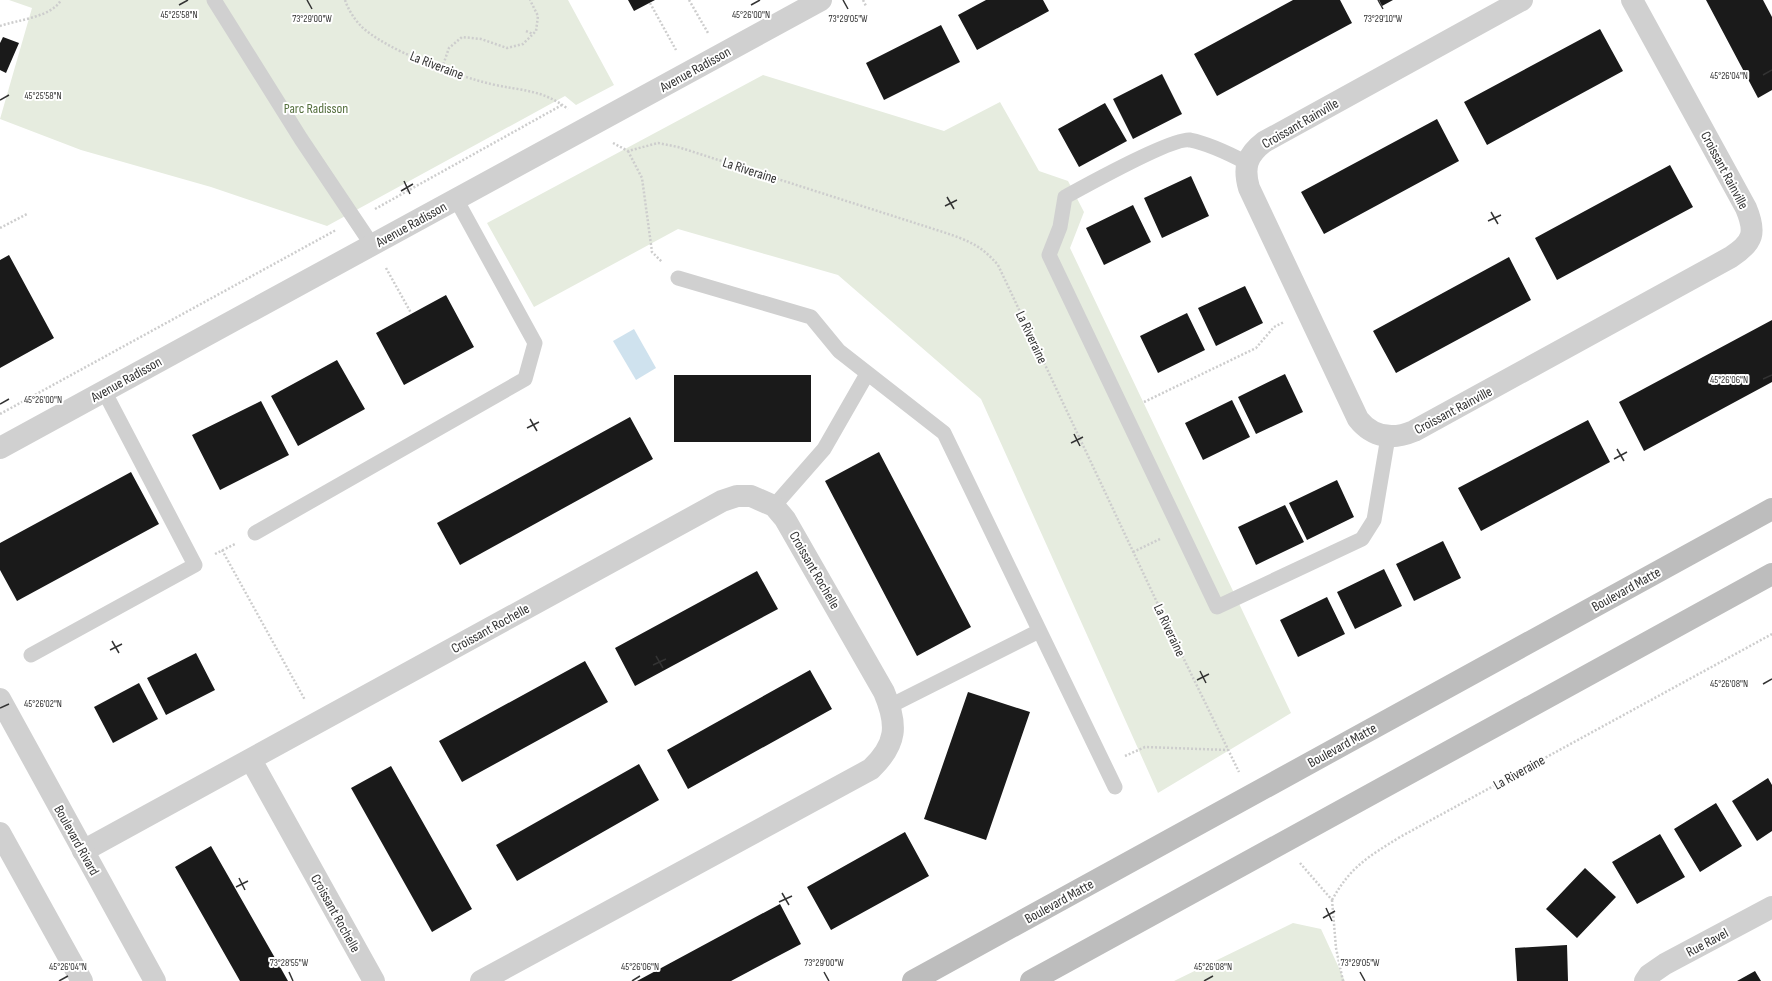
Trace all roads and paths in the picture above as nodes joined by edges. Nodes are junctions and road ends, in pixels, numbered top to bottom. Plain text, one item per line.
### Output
1 (61, 0) edge
2 (214, 0) edge
3 (345, 0) edge
4 (530, 0) edge
5 (822, 0) edge
6 (863, 0) edge
7 (1522, 0) edge
8 (1632, 0) edge
9 (866, 6) dead end
10 (0, 26) edge
11 (526, 32) dead end
12 (462, 33) dead end
13 (533, 34) junction
14 (462, 37) junction
15 (442, 68) junction
16 (562, 105) junction
17 (568, 109) dead end
18 (615, 144) dead end
19 (628, 150) junction
20 (1248, 163) junction
21 (456, 199) junction
22 (375, 209) dead end
23 (27, 214) dead end
24 (0, 228) edge
25 (336, 230) dead end
26 (372, 245) junction
27 (386, 268) dead end
28 (678, 278) joint
29 (411, 313) dead end
30 (1288, 320) dead end
31 (867, 374) junction
32 (104, 391) junction
33 (1138, 404) dead end
34 (0, 414) edge
35 (1388, 437) junction
36 (0, 448) edge
37 (774, 506) junction
38 (1772, 509) edge
39 (1180, 529) junction
40 (255, 533) joint
41 (222, 550) junction
42 (1133, 552) junction
43 (195, 565) junction
44 (1772, 574) edge
45 (1039, 631) junction
46 (1772, 634) edge
47 (31, 655) dead end
48 (0, 699) edge
49 (890, 706) junction
50 (318, 723) junction
51 (1228, 750) junction
52 (251, 760) junction
53 (1104, 765) junction
54 (1240, 773) dead end
55 (1115, 787) dead end
56 (0, 834) edge
57 (83, 851) junction
58 (1298, 861) dead end
59 (1332, 900) junction
60 (1772, 907) edge
61 (82, 981) edge
62 (155, 981) edge
63 (374, 981) edge
64 (481, 981) edge
65 (913, 981) edge
66 (1030, 981) edge
67 (1344, 981) edge
68 (1645, 981) edge

1 - 10 path
2 - 26 lane
3 - 15 path, La Riveraine
4 - 13 path
5 - 21 street, Avenue Radisson
6 - 9 path
7 - 20 street, Croissant Rainville
8 - 35 street, Croissant Rainville
11 - 13 path
12 - 14 path
13 - 14 path
14 - 15 path
15 - 16 path, La Riveraine
16 - 17 path, La Riveraine
16 - 22 path
18 - 19 path
19 - 28 path
19 - 42 path, La Riveraine
20 - 35 street, Croissant Rainville
20 - 39 lane
21 - 26 street, Avenue Radisson
21 - 40 lane
23 - 24 path
25 - 34 path, Avenue Radisson
26 - 32 street, Avenue Radisson
27 - 29 path
28 - 31 lane
30 - 33 path
31 - 37 lane
31 - 45 lane
32 - 36 street, Avenue Radisson
32 - 43 lane
35 - 39 lane
37 - 49 street, Croissant Rochelle
37 - 50 street, Croissant Rochelle
38 - 65 main road, Boulevard Matte
39 - 42 path
40 - 41 path
41 - 43 path
41 - 50 path
42 - 51 path, La Riveraine
43 - 47 lane
44 - 66 main road
45 - 49 lane
45 - 53 lane
46 - 59 path, La Riveraine
48 - 57 street, Boulevard Rivard
49 - 64 street, Croissant Rochelle
50 - 52 street, Croissant Rochelle
51 - 53 path
51 - 54 path, La Riveraine
52 - 57 street, Croissant Rochelle
52 - 63 street, Croissant Rochelle
53 - 55 lane
56 - 61 street
57 - 62 street, Boulevard Rivard
58 - 59 path
59 - 67 path
60 - 68 street, Rue Ravel

